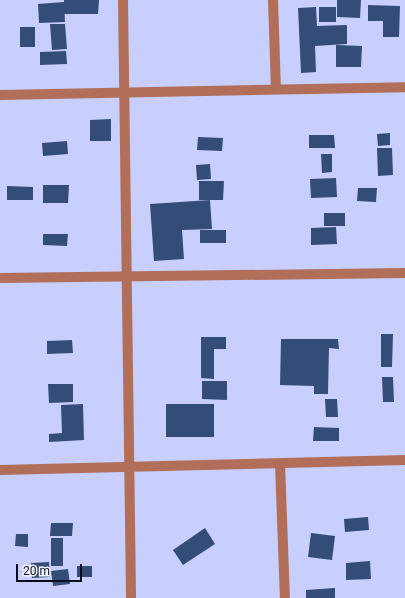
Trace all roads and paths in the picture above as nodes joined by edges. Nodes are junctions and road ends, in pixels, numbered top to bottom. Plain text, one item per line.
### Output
1 (123, 0) edge
2 (273, 0) edge
3 (405, 87) edge
4 (276, 89) junction
5 (125, 92) junction
6 (0, 95) edge
7 (405, 273) edge
8 (126, 276) junction
9 (0, 278) edge
10 (405, 460) edge
11 (280, 464) junction
12 (129, 468) junction
13 (0, 470) edge
14 (131, 598) edge
15 (285, 598) edge

1 - 5 street
2 - 4 street
3 - 4 street
4 - 5 street
5 - 6 street
5 - 8 street
7 - 8 street
8 - 9 street
8 - 12 street
10 - 11 street
11 - 12 street
11 - 15 street
12 - 13 street
12 - 14 street

